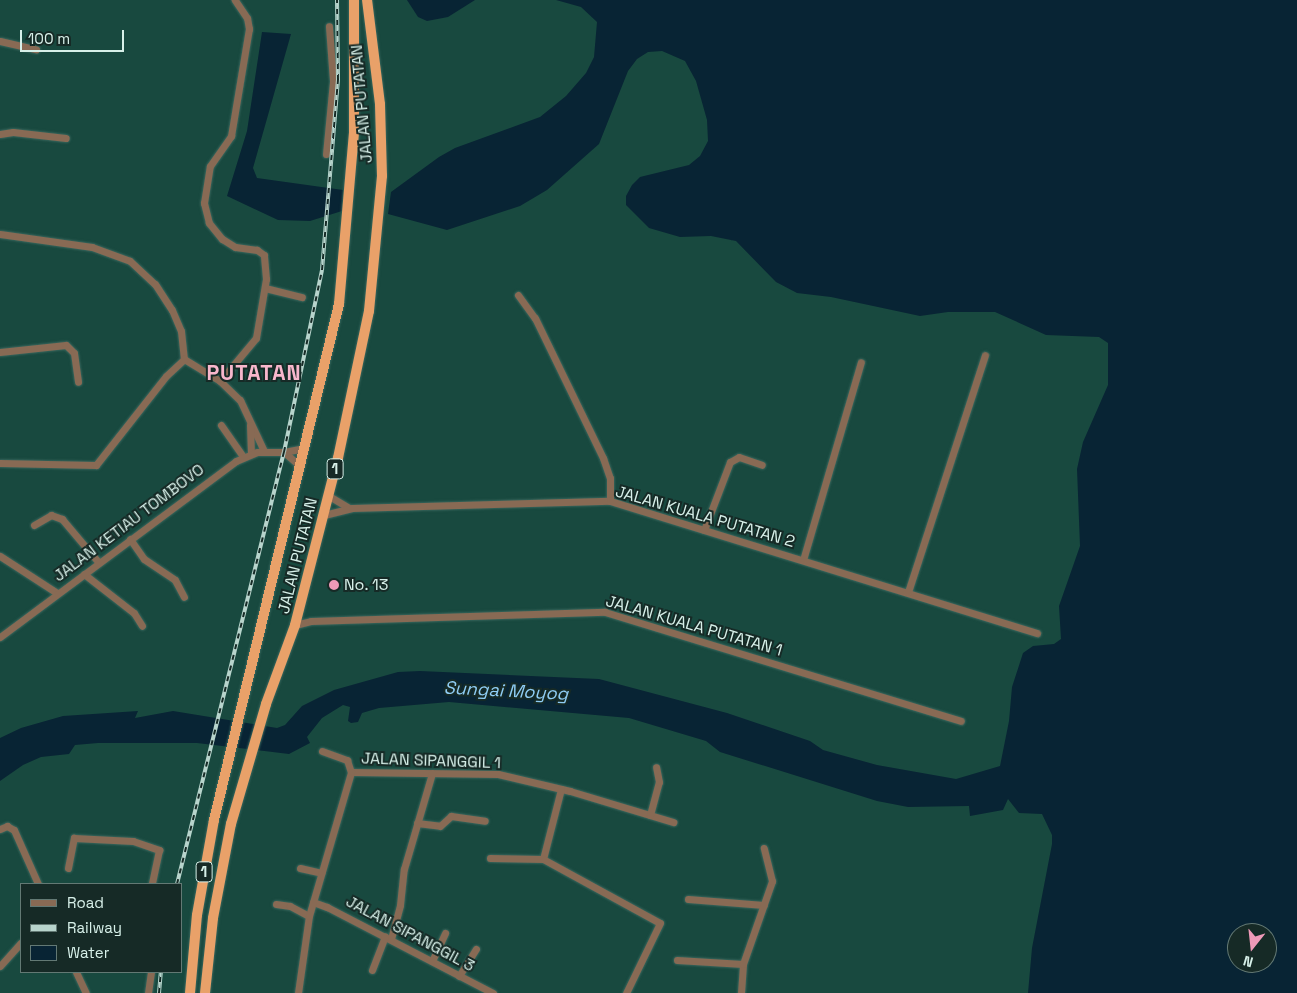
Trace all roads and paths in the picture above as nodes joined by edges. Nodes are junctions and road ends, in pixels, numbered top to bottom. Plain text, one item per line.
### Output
1 (235, 0) edge
2 (354, 0) edge
3 (367, 0) edge
4 (329, 26) dead end
5 (0, 41) edge
6 (36, 49) dead end
7 (0, 134) edge
8 (66, 138) dead end
9 (326, 154) dead end
10 (0, 234) edge
11 (265, 288) junction
12 (518, 294) dead end
13 (302, 297) dead end
14 (0, 352) edge
15 (985, 355) dead end
16 (184, 359) junction
17 (861, 362) dead end
18 (220, 381) junction
19 (78, 382) dead end
20 (250, 424) junction
21 (221, 425) dead end
22 (305, 448) junction
23 (264, 452) junction
24 (284, 452) junction
25 (251, 454) junction
26 (243, 457) junction
27 (0, 463) edge
28 (762, 465) dead end
29 (300, 466) junction
30 (329, 496) junction
31 (610, 501) junction
32 (349, 508) junction
33 (324, 515) junction
34 (34, 525) dead end
35 (704, 530) junction
36 (130, 539) junction
37 (0, 556) edge
38 (803, 560) junction
39 (99, 563) junction
40 (84, 574) junction
41 (908, 592) junction
42 (57, 593) junction
43 (184, 597) dead end
44 (299, 609) junction
45 (320, 622) junction
46 (295, 625) junction
47 (142, 626) dead end
48 (1037, 632) dead end
49 (0, 638) edge
50 (961, 721) dead end
51 (322, 751) dead end
52 (656, 767) dead end
53 (351, 772) junction
54 (432, 773) junction
55 (561, 789) junction
56 (650, 815) junction
57 (485, 820) dead end
58 (673, 822) dead end
59 (418, 823) junction
60 (0, 829) edge
61 (764, 848) dead end
62 (490, 858) dead end
63 (543, 858) junction
64 (68, 868) dead end
65 (300, 868) dead end
66 (320, 873) junction
67 (38, 883) edge
68 (152, 883) edge
69 (688, 899) dead end
70 (313, 902) junction
71 (276, 904) dead end
72 (764, 905) junction
73 (309, 916) junction
74 (445, 933) dead end
75 (388, 938) junction
76 (20, 944) edge
77 (476, 949) dead end
78 (677, 960) dead end
79 (432, 961) junction
80 (743, 964) junction
81 (0, 966) edge
82 (372, 970) dead end
83 (76, 973) edge
84 (151, 973) edge
85 (458, 976) junction
86 (86, 993) edge
87 (148, 993) edge
88 (190, 993) edge
89 (205, 993) edge
90 (298, 993) edge
91 (493, 993) edge
92 (626, 993) edge
93 (741, 993) edge

1 - 11 street
2 - 22 highway, JALAN PUTATAN / 1
3 - 30 highway, JALAN PUTATAN / 1
4 - 9 street
5 - 6 street
7 - 8 street
10 - 16 street
11 - 13 street
11 - 18 street
12 - 31 street
14 - 19 street
15 - 41 street
16 - 18 street
16 - 27 street
17 - 38 street
18 - 20 street
20 - 23 street
20 - 25 street
21 - 26 street
22 - 24 street, JALAN KETIAU TOMBOVO
22 - 29 highway, JALAN PUTATAN / 1
23 - 24 street, JALAN KETIAU TOMBOVO
23 - 25 street, JALAN KETIAU TOMBOVO
24 - 29 street
25 - 26 street, JALAN KETIAU TOMBOVO
26 - 36 street, JALAN KETIAU TOMBOVO
28 - 35 street
29 - 88 highway, JALAN PUTATAN / 1
30 - 32 street
30 - 33 highway, JALAN PUTATAN / 1
31 - 32 street, JALAN KUALA PUTATAN 2
31 - 35 street, JALAN KUALA PUTATAN 2
32 - 33 street, JALAN KUALA PUTATAN 2
33 - 44 highway, JALAN PUTATAN / 1
34 - 39 street
35 - 38 street, JALAN KUALA PUTATAN 2
36 - 39 street, JALAN KETIAU TOMBOVO
36 - 43 street
37 - 42 street
38 - 41 street, JALAN KUALA PUTATAN 2
39 - 40 street, JALAN KETIAU TOMBOVO
40 - 42 street, JALAN KETIAU TOMBOVO
40 - 47 street
41 - 48 street, JALAN KUALA PUTATAN 2
42 - 49 street, JALAN KETIAU TOMBOVO
44 - 45 street
44 - 46 highway, JALAN PUTATAN / 1
45 - 46 street, JALAN KUALA PUTATAN 1
45 - 50 street, JALAN KUALA PUTATAN 1
46 - 89 highway, JALAN PUTATAN / 1
51 - 53 street
52 - 56 street
53 - 54 street, JALAN SIPANGGIL 1
53 - 66 street, JALAN SIPANGGIL 1
54 - 55 street, JALAN SIPANGGIL 1
54 - 59 street
55 - 56 street, JALAN SIPANGGIL 1
55 - 63 street
56 - 58 street, JALAN SIPANGGIL 1
57 - 59 street
59 - 75 street
60 - 67 street
61 - 72 street
62 - 63 street
63 - 92 street
64 - 68 street
65 - 66 street
66 - 70 street, JALAN SIPANGGIL 1
69 - 72 street
70 - 73 street, JALAN SIPANGGIL 1
70 - 75 street, JALAN SIPANGGIL 3
71 - 73 street
72 - 80 street
73 - 90 street, JALAN SIPANGGIL 1
74 - 79 street
75 - 79 street, JALAN SIPANGGIL 3
75 - 82 street
76 - 81 street
77 - 85 street
78 - 80 street
79 - 85 street, JALAN SIPANGGIL 3
80 - 93 street
83 - 86 street
84 - 87 street
85 - 91 street, JALAN SIPANGGIL 3

